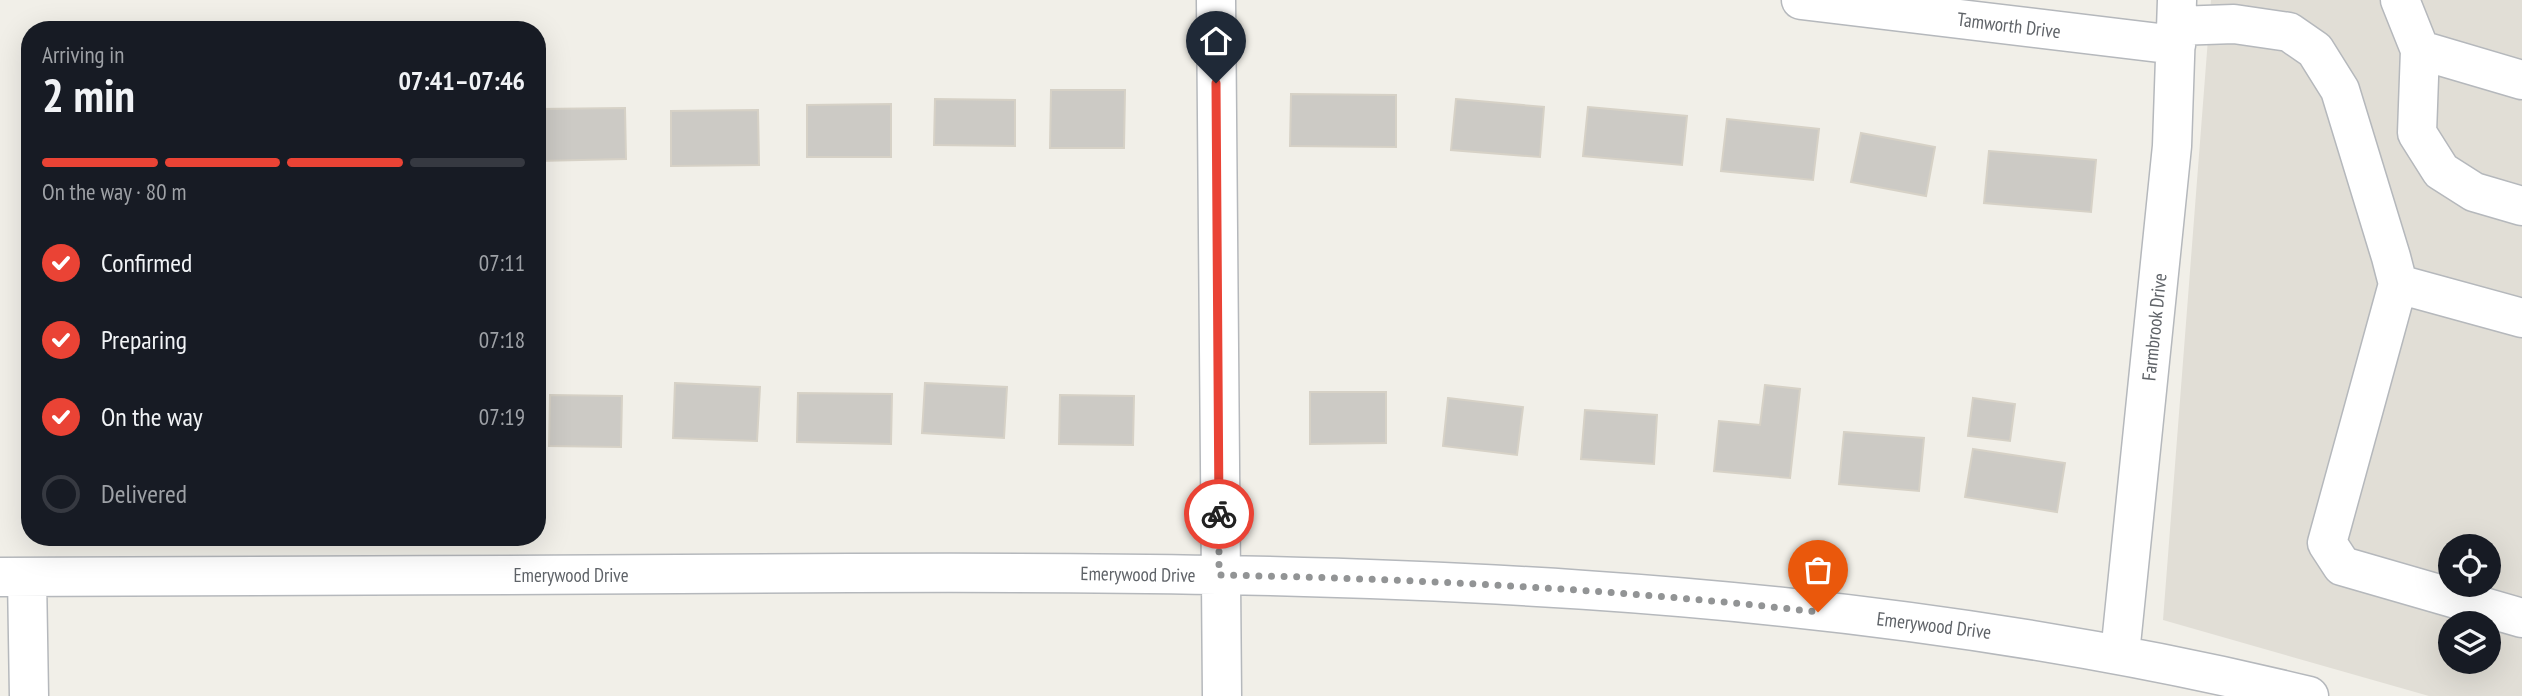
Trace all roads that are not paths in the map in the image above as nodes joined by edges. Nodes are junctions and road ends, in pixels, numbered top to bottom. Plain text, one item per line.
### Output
1 (1216, 0) edge
2 (1801, 0) edge
3 (2400, 0) edge
4 (2176, 24) edge
5 (2420, 50) junction
6 (2522, 80) edge
7 (2522, 206) edge
8 (2399, 284) junction
9 (2522, 318) edge
10 (1219, 575) junction
11 (13, 577) edge
12 (2522, 618) edge
13 (2120, 654) junction
14 (29, 696) edge
15 (1222, 696) edge
16 (2309, 696) edge

1 - 10 street
2 - 4 street, Tamworth Drive
3 - 5 street
4 - 8 street, Tamworth Drive
4 - 13 street, Farmbrook Drive
5 - 6 street
5 - 7 street
8 - 9 street
8 - 12 street
10 - 11 street, Emerywood Drive
10 - 13 street, Emerywood Drive
10 - 15 street
11 - 14 street
13 - 16 street, Emerywood Drive

